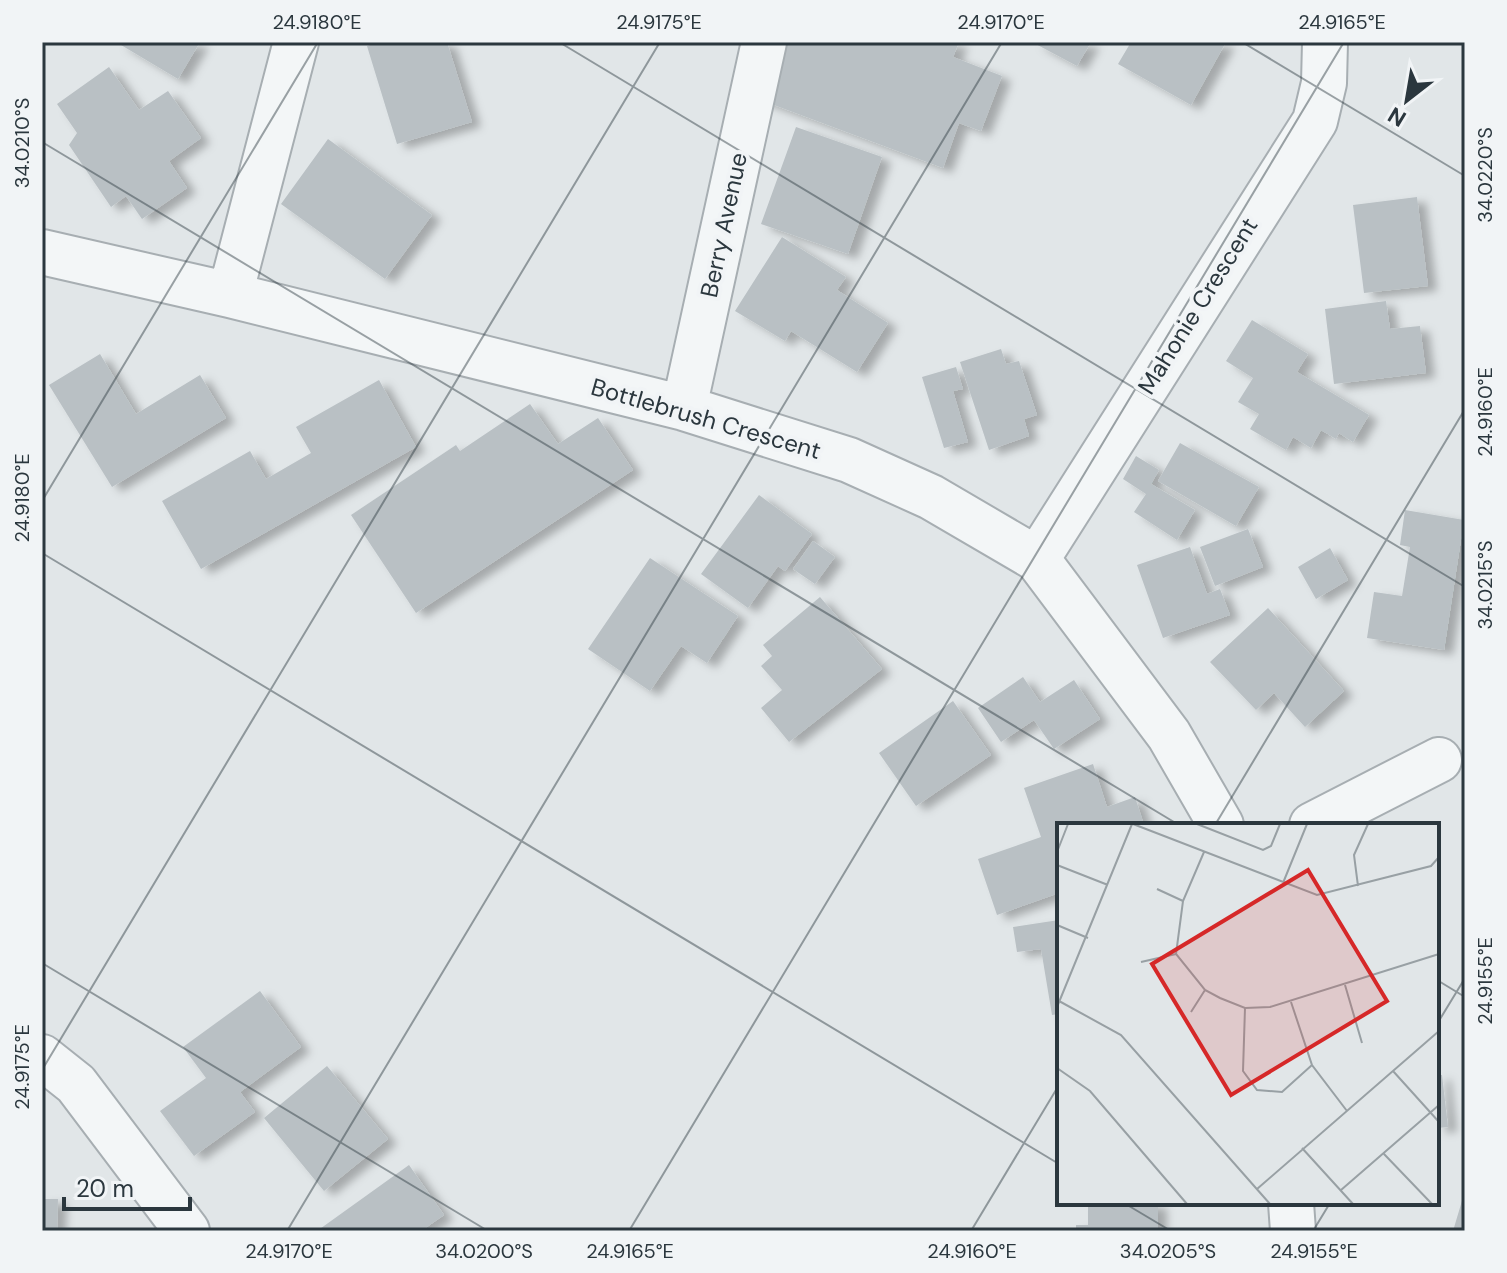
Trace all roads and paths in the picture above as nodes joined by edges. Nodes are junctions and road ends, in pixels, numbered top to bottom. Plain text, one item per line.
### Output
1 (296, 42) edge
2 (764, 42) edge
3 (1325, 42) edge
4 (42, 252) edge
5 (230, 295) junction
6 (684, 408) junction
7 (1037, 559) junction
8 (1439, 760) dead end
9 (1220, 823) edge
10 (1316, 823) edge
11 (42, 1057) edge
12 (1291, 1205) edge
13 (187, 1231) edge
14 (1293, 1231) edge

1 - 5 street
2 - 6 street, Berry Avenue
3 - 7 street, Mahonie Crescent
4 - 5 street, Bottlebrush Crescent
5 - 6 street, Bottlebrush Crescent
6 - 7 street, Bottlebrush Crescent
7 - 9 street, Bottlebrush Crescent
8 - 10 street
11 - 13 street
12 - 14 street

